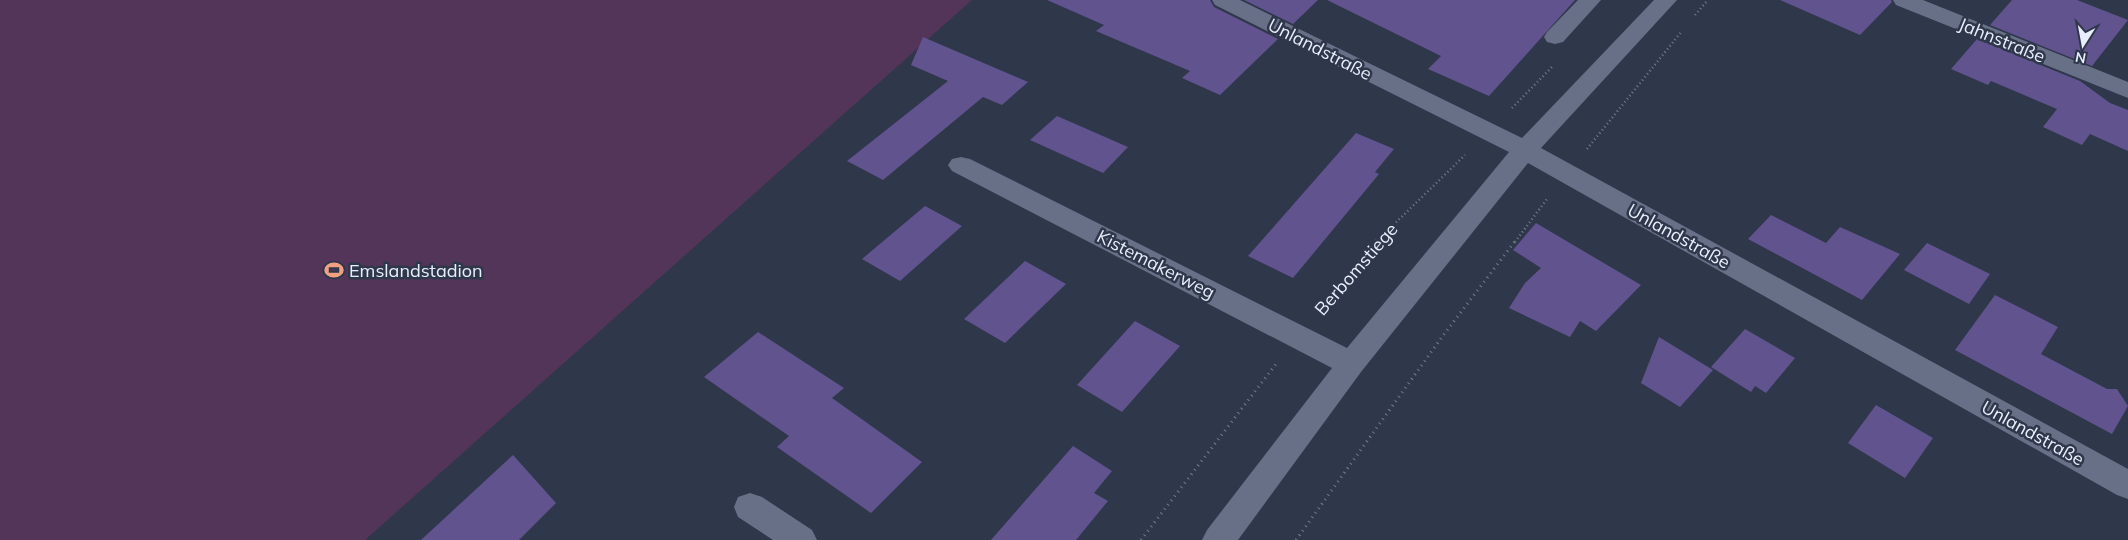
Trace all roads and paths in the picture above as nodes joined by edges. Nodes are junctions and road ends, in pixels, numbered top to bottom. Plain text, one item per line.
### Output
1 (1223, 0) edge
2 (1590, 0) edge
3 (1666, 0) edge
4 (1708, 0) edge
5 (1904, 0) edge
6 (1689, 23) dead end
7 (1683, 30) dead end
8 (1555, 37) dead end
9 (1556, 62) dead end
10 (2128, 91) edge
11 (1488, 132) junction
12 (1525, 150) junction
13 (961, 165) dead end
14 (1566, 174) junction
15 (1298, 337) junction
16 (1352, 364) junction
17 (2128, 485) edge
18 (750, 508) dead end
19 (800, 540) edge
20 (1141, 540) edge
21 (1219, 540) edge
22 (1296, 540) edge

1 - 11 street, Unlandstraße
2 - 8 street
3 - 12 street
4 - 6 path
5 - 10 street, Jahnstraße
7 - 14 path
9 - 11 path, Berbomstiege
11 - 12 street, Unlandstraße
11 - 15 path, Berbomstiege
12 - 14 street, Unlandstraße
12 - 16 street
13 - 15 street, Kistemakerweg
14 - 17 street, Unlandstraße
14 - 22 path
15 - 16 street, Kistemakerweg
15 - 20 path, Berbomstiege
16 - 21 street
18 - 19 street

